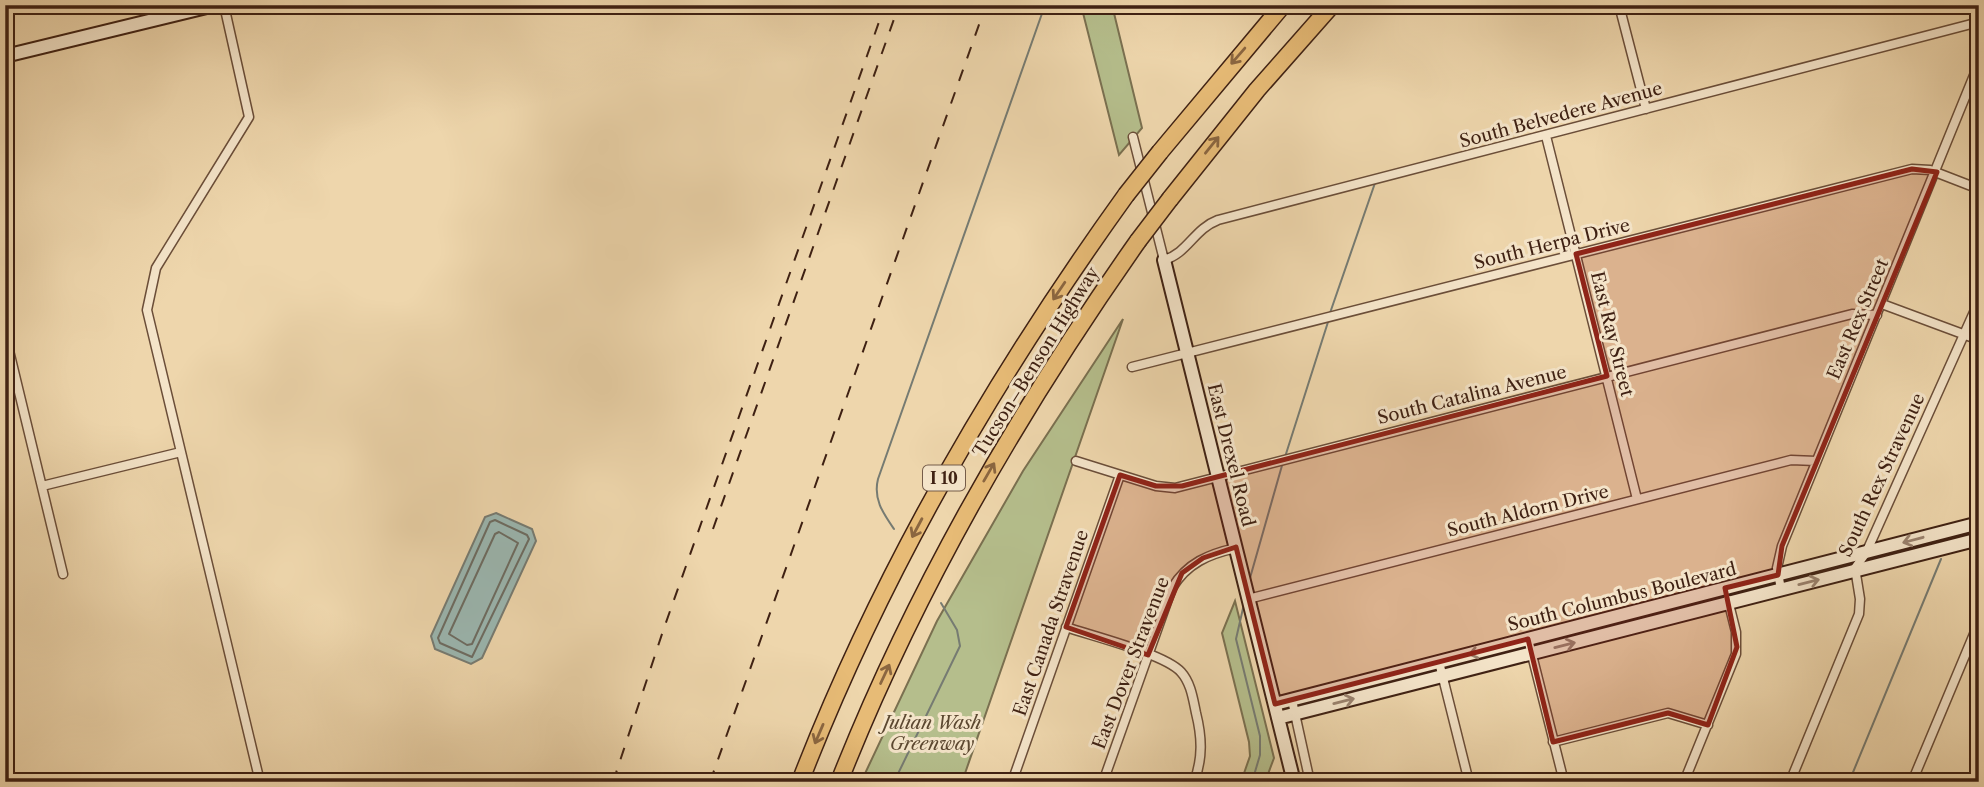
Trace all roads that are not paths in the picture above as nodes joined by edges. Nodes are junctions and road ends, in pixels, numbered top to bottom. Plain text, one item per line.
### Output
1 (215, 5) edge
2 (225, 5) edge
3 (1283, 5) edge
4 (1332, 5) edge
5 (1619, 5) edge
6 (1979, 22) edge
7 (5, 56) edge
8 (1979, 63) edge
9 (1646, 109) junction
10 (1546, 136) junction
11 (1133, 137) dead end
12 (1937, 172) junction
13 (1979, 189) edge
14 (1576, 254) junction
15 (1164, 260) junction
16 (1979, 302) edge
17 (1882, 304) junction
18 (1877, 315) junction
19 (5, 334) edge
20 (1964, 334) junction
21 (1979, 340) edge
22 (1187, 354) junction
23 (1132, 367) dead end
24 (1607, 376) junction
25 (181, 452) junction
26 (1076, 461) dead end
27 (1816, 461) junction
28 (1120, 475) junction
29 (1218, 477) junction
30 (42, 486) junction
31 (1637, 499) junction
32 (1979, 523) edge
33 (1979, 539) edge
34 (1236, 548) junction
35 (1866, 553) junction
36 (1855, 571) junction
37 (63, 574) dead end
38 (1778, 575) junction
39 (1725, 589) junction
40 (1781, 590) junction
41 (1248, 599) junction
42 (1729, 603) junction
43 (1979, 622) edge
44 (1066, 627) junction
45 (1528, 639) junction
46 (1531, 653) junction
47 (1148, 655) junction
48 (1439, 662) junction
49 (1442, 676) junction
50 (1292, 700) junction
51 (1275, 704) junction
52 (1294, 714) junction
53 (1278, 718) junction
54 (1708, 724) junction
55 (1553, 741) junction
56 (260, 782) edge
57 (800, 782) edge
58 (839, 782) edge
59 (1012, 782) edge
60 (1103, 782) edge
61 (1194, 782) edge
62 (1294, 782) edge
63 (1310, 782) edge
64 (1469, 782) edge
65 (1564, 782) edge
66 (1684, 782) edge
67 (1790, 782) edge
68 (1912, 782) edge

1 - 7 street
2 - 25 street
3 -> 57 highway, Tucson–Benson Highway / I 10, bridge
58 -> 4 highway, Tucson–Benson Highway / I 10, bridge
5 - 9 street
6 - 9 street, South Belvedere Avenue
8 - 12 street, East Rex Street
9 - 10 street, South Belvedere Avenue
10 - 14 street, East Ray Street
10 - 15 street, South Belvedere Avenue
11 - 15 street, East Drexel Road
12 - 13 street, South Herpa Drive
12 - 14 street, South Herpa Drive
12 - 17 street, East Rex Street
14 - 22 street, South Herpa Drive
14 - 24 street, East Ray Street
15 - 22 street, East Drexel Road
16 - 20 street, South Rex Stravenue
17 - 18 street, East Rex Street
17 - 20 street
18 - 24 street, South Catalina Avenue
18 - 27 street, East Rex Street
19 - 30 street
20 - 21 street
20 - 35 street, South Rex Stravenue
22 - 23 street, South Herpa Drive
22 - 29 street, East Drexel Road
24 - 29 street, South Catalina Avenue
24 - 31 street, East Ray Street
25 - 30 street
25 - 56 street
26 - 28 street, South Catalina Avenue
27 - 31 street, South Aldorn Drive
27 - 38 street, East Rex Street
28 - 29 street, South Catalina Avenue
28 - 44 street, East Canada Stravenue
29 - 34 street, East Drexel Road
30 - 37 street
31 - 41 street, South Aldorn Drive
32 -> 35 street, South Columbus Boulevard
33 - 36 street, South Columbus Boulevard
34 - 41 street, East Drexel Road
34 - 47 street, East Dover Stravenue
35 - 36 street, South Rex Stravenue
35 - 38 street, South Columbus Boulevard
40 -> 36 street, South Columbus Boulevard
36 - 67 street, South Rex Stravenue
38 - 39 street, South Columbus Boulevard
38 - 40 street, East Rex Street
39 - 42 street
39 - 45 street, South Columbus Boulevard
40 - 42 street, South Columbus Boulevard
41 - 51 street, East Drexel Road
46 -> 42 street, South Columbus Boulevard
42 - 54 street
43 - 68 street
44 - 47 street
44 - 59 street, East Canada Stravenue
45 - 46 street
45 -> 48 street, South Columbus Boulevard
46 - 49 street, South Columbus Boulevard
46 - 55 street
47 - 60 street, East Dover Stravenue
47 - 61 street
48 - 49 street
48 - 50 street, South Columbus Boulevard
52 -> 49 street, South Columbus Boulevard
49 - 64 street
50 - 51 street, South Columbus Boulevard
50 - 52 street
51 - 53 street, East Drexel Road
52 - 53 street, South Columbus Boulevard
52 - 63 street
53 - 62 street, East Drexel Road
54 - 55 street
54 - 66 street
55 - 65 street

